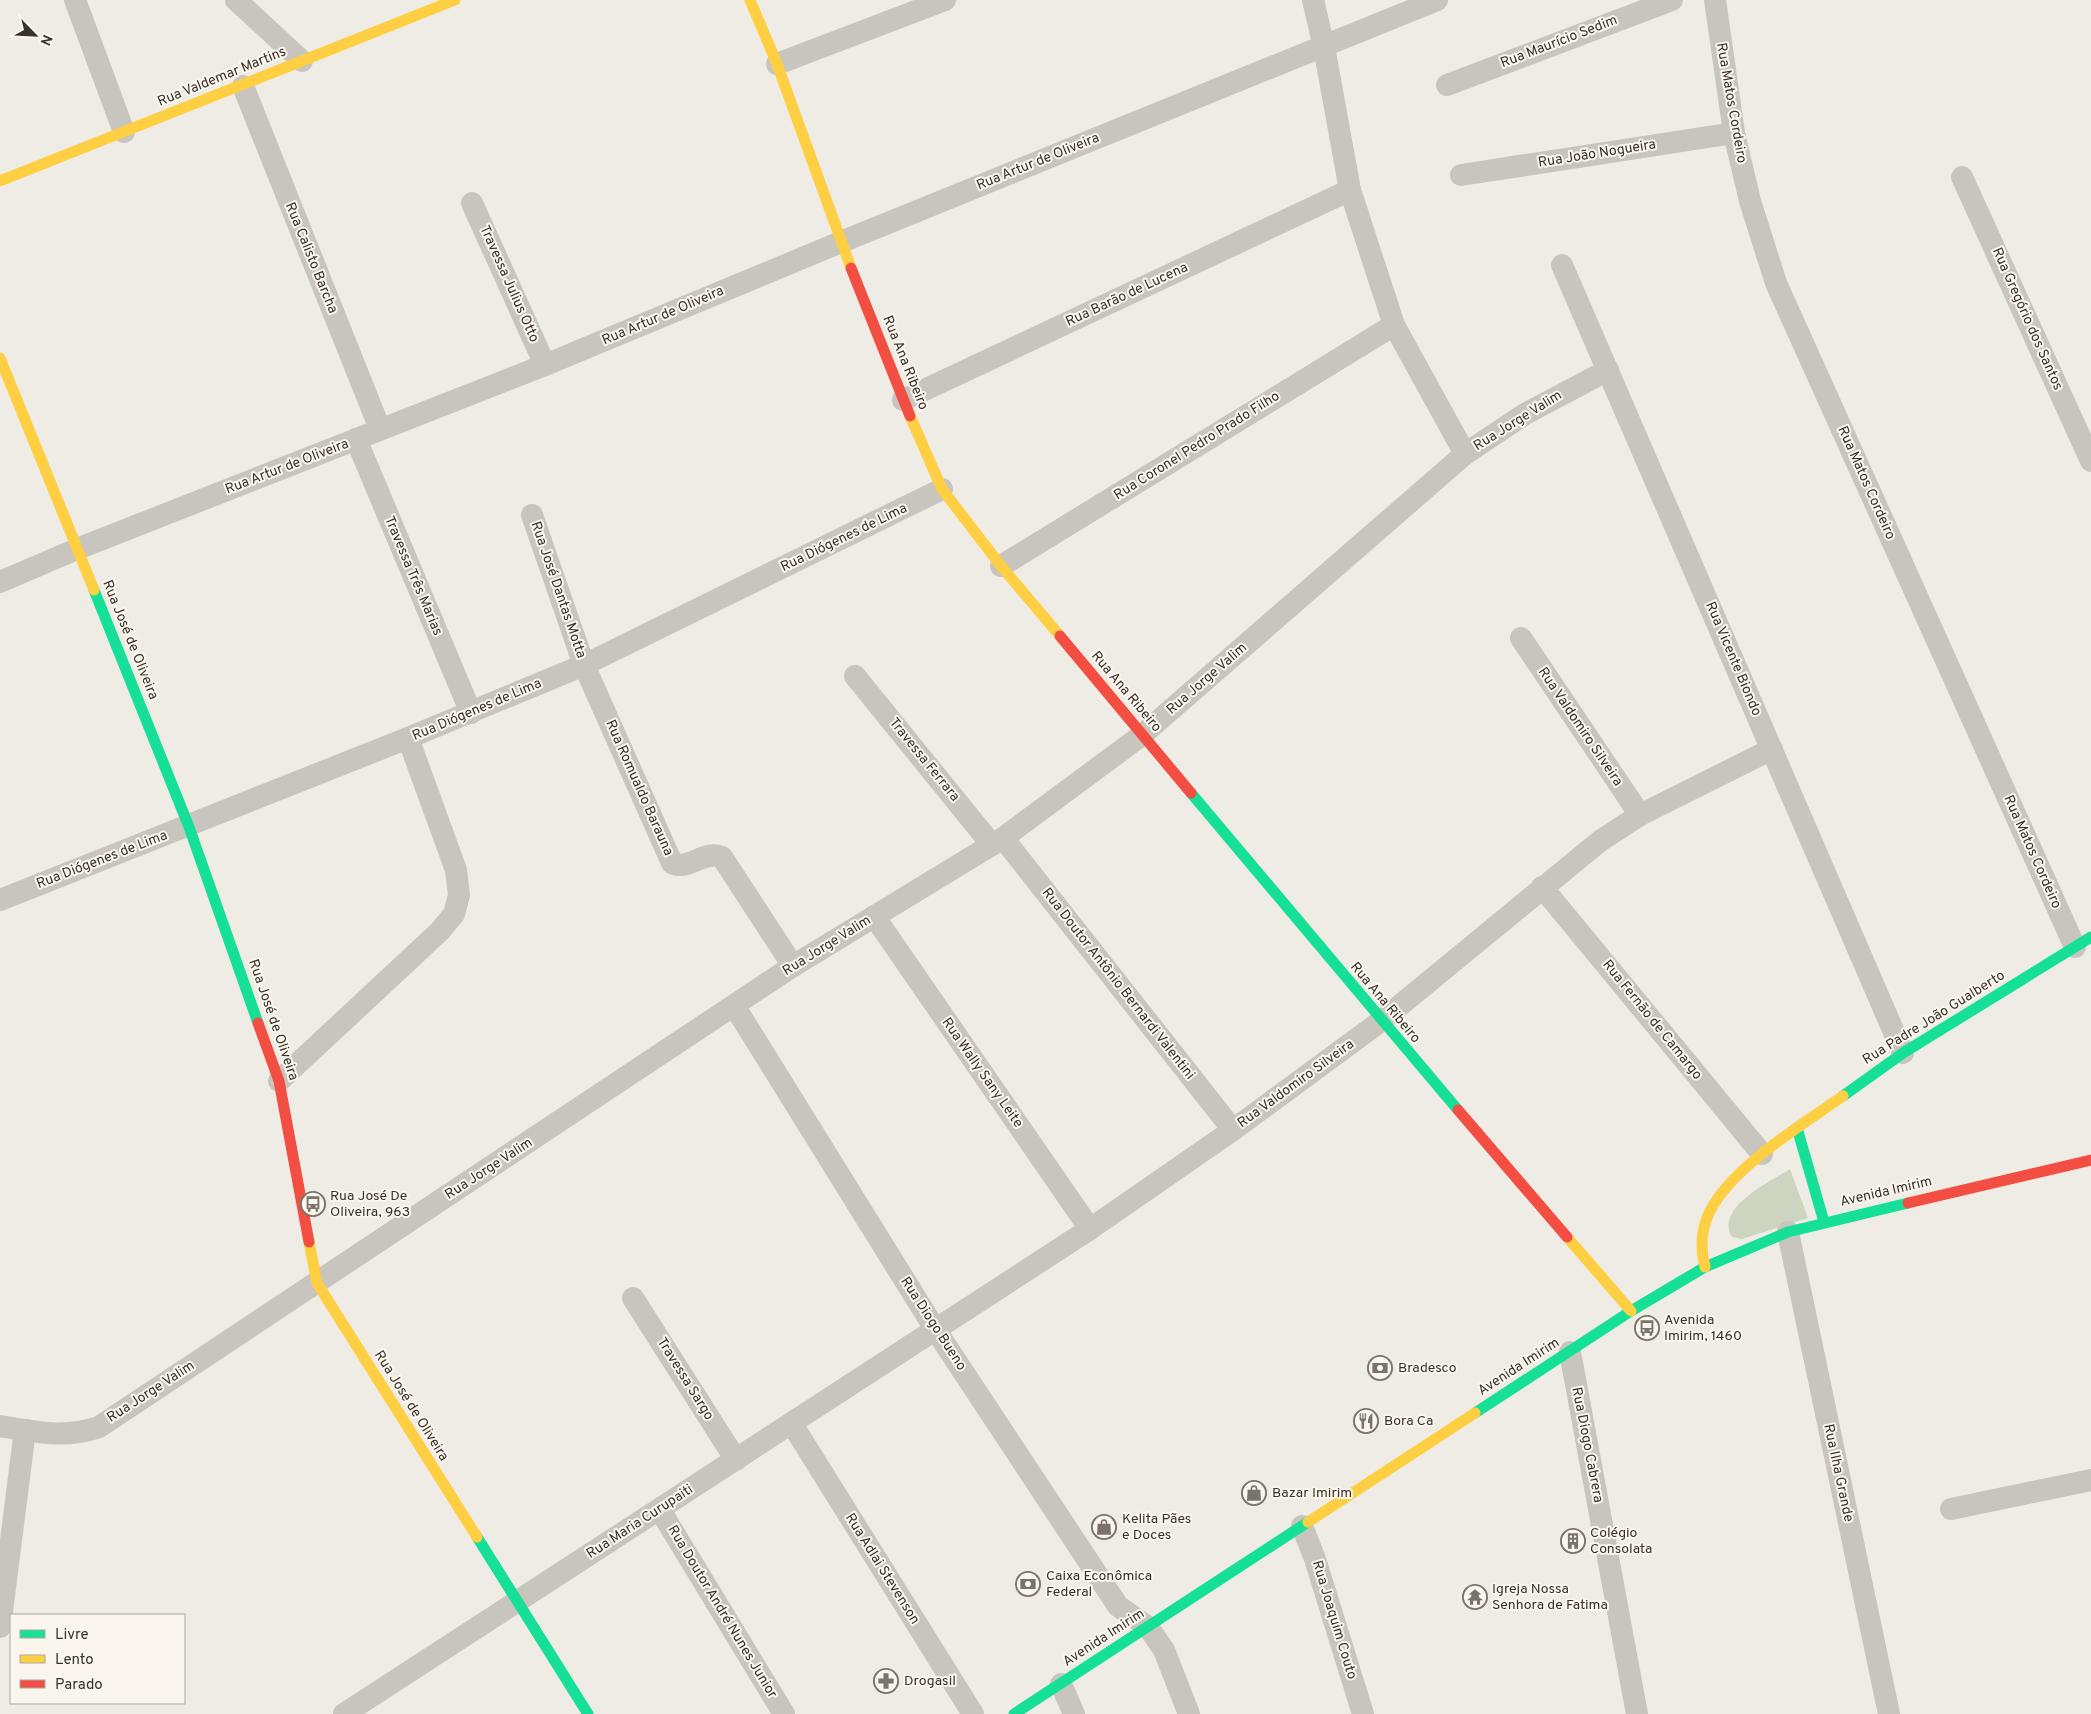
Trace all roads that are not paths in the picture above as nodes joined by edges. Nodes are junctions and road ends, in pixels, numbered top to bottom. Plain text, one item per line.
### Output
1 (75, 0) edge
2 (236, 0) edge
3 (455, 0) edge
4 (750, 0) edge
5 (944, 0) edge
6 (1313, 0) edge
7 (1437, 0) edge
8 (1672, 0) edge
9 (1715, 0) edge
10 (1324, 47) junction
11 (302, 61) junction
12 (777, 64) junction
13 (1447, 85) dead end
14 (243, 86) junction
15 (124, 132) junction
16 (1734, 133) junction
17 (1460, 175) dead end
18 (1962, 178) dead end
19 (0, 181) edge
20 (1350, 190) junction
21 (472, 204) dead end
22 (841, 242) junction
23 (1562, 265) dead end
24 (1394, 325) junction
25 (0, 358) edge
26 (545, 365) junction
27 (1608, 370) junction
28 (903, 400) junction
29 (380, 430) junction
30 (356, 439) junction
31 (1465, 454) junction
32 (2091, 461) edge
33 (942, 490) junction
34 (532, 515) dead end
35 (77, 549) junction
36 (1001, 566) junction
37 (0, 582) edge
38 (1521, 638) dead end
39 (584, 665) junction
40 (855, 676) dead end
41 (471, 713) junction
42 (1142, 735) junction
43 (408, 738) junction
44 (1772, 749) junction
45 (1640, 815) junction
46 (189, 826) junction
47 (998, 841) junction
48 (1542, 887) junction
49 (0, 900) edge
50 (874, 916) junction
51 (2083, 942) edge
52 (793, 966) junction
53 (735, 1006) junction
54 (1381, 1021) junction
55 (1903, 1053) junction
56 (279, 1081) junction
57 (1797, 1128) junction
58 (1232, 1130) junction
59 (1762, 1154) junction
60 (2091, 1160) edge
61 (1824, 1222) junction
62 (1090, 1229) junction
63 (1788, 1232) junction
64 (1705, 1267) junction
65 (317, 1283) junction
66 (634, 1298) dead end
67 (1631, 1311) junction
68 (935, 1329) junction
69 (1570, 1352) junction
70 (792, 1424) junction
71 (0, 1426) edge
72 (25, 1430) junction
73 (736, 1460) junction
74 (2091, 1480) edge
75 (1951, 1509) dead end
76 (660, 1510) junction
77 (1302, 1526) junction
78 (516, 1603) junction
79 (0, 1627) edge
80 (1148, 1627) junction
81 (1061, 1684) junction
82 (344, 1714) edge
83 (588, 1714) edge
84 (784, 1714) edge
85 (973, 1714) edge
86 (1014, 1714) edge
87 (1074, 1714) edge
88 (1189, 1714) edge
89 (1363, 1714) edge
90 (1637, 1714) edge
91 (1889, 1714) edge

1 - 15 street
2 - 11 street
3 - 11 street, Rua Valdemar Martins
4 - 12 street, Rua Ana Ribeiro
5 - 12 street
6 - 10 street
7 - 10 street, Rua Artur de Oliveira
8 - 13 street, Rua Maurício Sedim
9 - 16 street, Rua Matos Cordeiro
10 - 20 street
10 - 22 street, Rua Artur de Oliveira
11 - 14 street, Rua Valdemar Martins
12 - 22 street, Rua Ana Ribeiro
14 - 15 street, Rua Valdemar Martins
14 - 29 street, Rua Calisto Barcha
15 - 19 street, Rua Valdemar Martins
16 - 17 street, Rua João Nogueira
16 - 51 street, Rua Matos Cordeiro
18 - 32 street, Rua Gregório dos Santos
20 - 24 street
20 - 28 street, Rua Barão de Lucena
21 - 26 street, Travessa Julius Otto
22 - 26 street, Rua Artur de Oliveira
22 - 28 street, Rua Ana Ribeiro
23 - 27 street, Rua Vicente Biondo
24 - 31 street
24 - 36 street, Rua Coronel Pedro Prado Filho
25 - 35 street, Rua José de Oliveira
26 - 29 street, Rua Artur de Oliveira
27 - 31 street, Rua Jorge Valim
27 - 44 street, Rua Vicente Biondo
28 - 33 street, Rua Ana Ribeiro
29 - 30 street, Rua Artur de Oliveira
30 - 35 street, Rua Artur de Oliveira
30 - 41 street, Travessa Três Marias
31 - 42 street, Rua Jorge Valim
33 - 36 street, Rua Ana Ribeiro
33 - 39 street, Rua Diógenes de Lima
34 - 39 street, Rua José Dantas Motta
35 - 37 street, Rua Artur de Oliveira
35 - 46 street, Rua José de Oliveira
36 - 42 street, Rua Ana Ribeiro
38 - 45 street, Rua Valdomiro Silveira
39 - 41 street, Rua Diógenes de Lima
39 - 52 street, Rua Romualdo Barauna
40 - 47 street, Travessa Ferrara
41 - 43 street, Rua Diógenes de Lima
42 - 47 street, Rua Jorge Valim
42 - 54 street, Rua Ana Ribeiro
43 - 46 street, Rua Diógenes de Lima
43 - 56 street
44 - 45 street, Rua Valdomiro Silveira
44 - 55 street, Rua Vicente Biondo
45 - 48 street, Rua Valdomiro Silveira
46 - 49 street, Rua Diógenes de Lima
46 - 56 street, Rua José de Oliveira
47 - 50 street, Rua Jorge Valim
47 - 58 street, Rua Doutor Antônio Bernardi Valentini
48 - 54 street, Rua Valdomiro Silveira
48 - 59 street, Rua Fernão de Camargo
50 - 52 street, Rua Jorge Valim
50 - 62 street, Rua Wally Sany Leite
51 - 55 street, Rua Padre João Gualberto
52 - 53 street, Rua Jorge Valim
53 - 65 street, Rua Jorge Valim
53 - 68 street, Rua Diogo Bueno
54 - 58 street, Rua Valdomiro Silveira
54 - 67 street, Rua Ana Ribeiro
55 - 57 street, Rua Padre João Gualberto
56 - 65 street, Rua José de Oliveira
57 - 59 street, Rua Padre João Gualberto
57 - 61 street
58 - 62 street, Rua Valdomiro Silveira
59 - 64 street, Rua Padre João Gualberto
60 - 61 street, Avenida Imirim
61 - 63 street, Avenida Imirim
62 - 68 street, Rua Valdomiro Silveira
63 - 64 street, Avenida Imirim
63 - 91 street, Rua Ilha Grande
64 - 67 street, Avenida Imirim
65 - 72 street, Rua Jorge Valim
65 - 78 street, Rua José de Oliveira
66 - 73 street, Travessa Sargo
67 - 69 street, Avenida Imirim
68 - 70 street, Rua Maria Curupaiti
68 - 80 street, Rua Diogo Bueno
69 - 77 street, Avenida Imirim
69 - 90 street, Rua Diogo Cabrera
70 - 73 street, Rua Maria Curupaiti
70 - 85 street, Rua Adlai Stevenson
71 - 72 street, Rua Jorge Valim
72 - 79 street
73 - 76 street, Rua Maria Curupaiti
74 - 75 street
76 - 78 street, Rua Maria Curupaiti
76 - 84 street, Rua Doutor André Nunes Junior
77 - 80 street, Avenida Imirim
77 - 89 street, Rua Joaquim Couto
78 - 82 street, Rua Maria Curupaiti
78 - 83 street, Rua José de Oliveira
80 - 81 street, Avenida Imirim
80 - 88 street
81 - 86 street, Avenida Imirim
81 - 87 street

